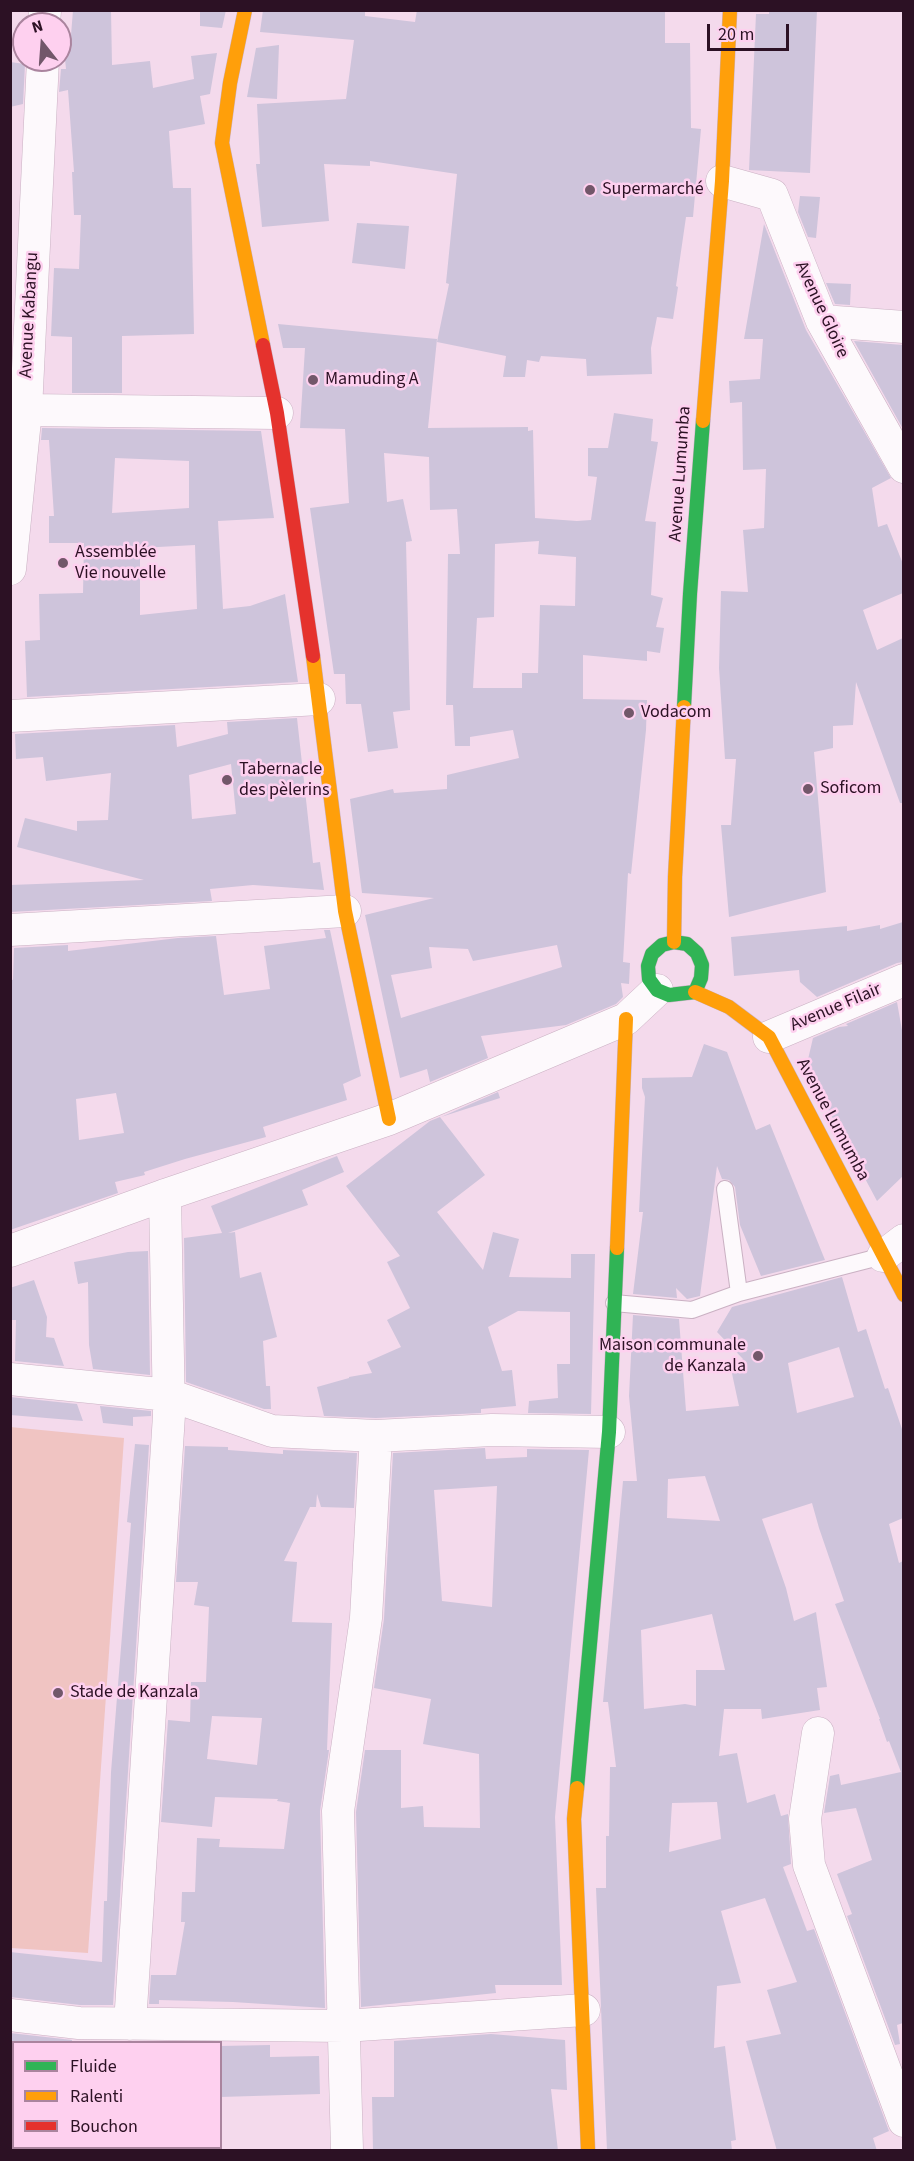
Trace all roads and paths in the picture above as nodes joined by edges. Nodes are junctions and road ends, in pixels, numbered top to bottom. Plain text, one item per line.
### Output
1 (245, 10) edge
2 (730, 10) edge
3 (42, 72) edge
4 (722, 181) junction
5 (822, 321) junction
6 (903, 327) edge
7 (26, 410) junction
8 (277, 412) junction
9 (16, 460) edge
10 (903, 467) edge
11 (10, 569) edge
12 (319, 699) junction
13 (10, 716) edge
14 (345, 911) junction
15 (10, 930) edge
16 (674, 942) junction
17 (903, 980) edge
18 (657, 990) junction
19 (695, 992) junction
20 (626, 1019) junction
21 (769, 1037) junction
22 (389, 1119) junction
23 (725, 1189) dead end
24 (165, 1195) junction
25 (10, 1251) edge
26 (896, 1253) edge
27 (739, 1293) junction
28 (903, 1295) edge
29 (614, 1303) junction
30 (10, 1379) edge
31 (169, 1395) junction
32 (609, 1432) junction
33 (376, 1436) junction
34 (818, 1733) dead end
35 (584, 2010) junction
36 (10, 2015) edge
37 (130, 2024) junction
38 (344, 2026) junction
39 (79, 2033) edge
40 (165, 2034) edge
41 (903, 2121) edge
42 (347, 2151) edge
43 (588, 2151) edge

1 - 8 street
2 - 4 street, Avenue Lumumba
3 - 7 street, Avenue Kabangu
4 - 5 street, Avenue Gloire
4 - 16 street, Avenue Lumumba
5 - 6 street
5 - 10 street, Avenue Gloire
7 - 8 street
7 - 9 street, Avenue Kabangu
8 - 12 street
9 - 11 street, Avenue Kabangu
12 - 13 street
12 - 14 street
14 - 15 street
14 - 22 street
16 - 18 street
16 - 19 street
17 - 21 street, Avenue Filair
18 - 19 street
18 - 20 street
19 - 21 street, Avenue Lumumba
20 - 22 street
20 - 29 street
21 - 26 street, Avenue Lumumba
22 - 24 street
23 - 27 lane
24 - 25 street
24 - 31 street
26 - 27 lane
26 - 28 street, Avenue Lumumba
27 - 29 lane
29 - 32 street
30 - 31 street
31 - 33 street
31 - 37 street
32 - 33 street
32 - 35 street
33 - 38 street
34 - 41 street
35 - 38 street
35 - 43 street
36 - 39 street
37 - 39 street
37 - 40 street
38 - 40 street
38 - 42 street

